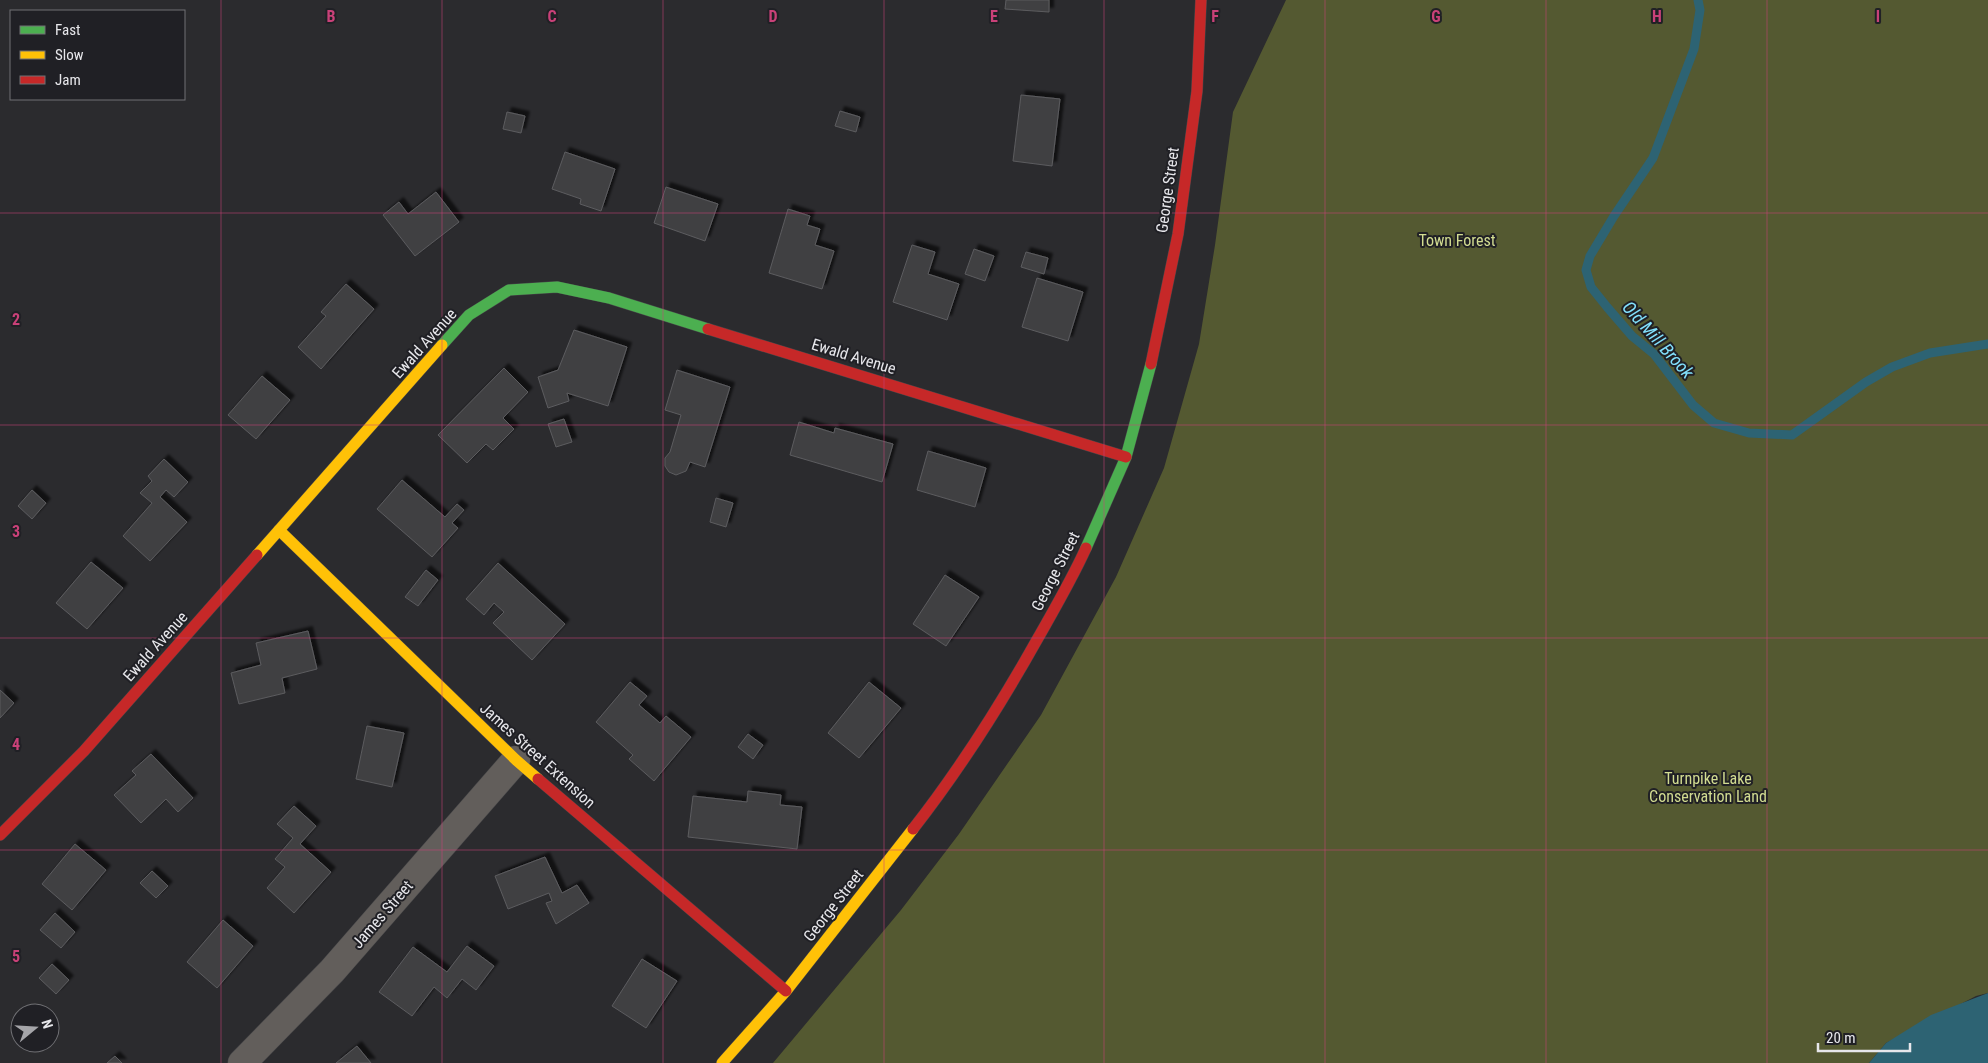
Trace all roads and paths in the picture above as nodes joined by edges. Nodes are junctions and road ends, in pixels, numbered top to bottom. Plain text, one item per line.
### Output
1 (1201, 0) edge
2 (1126, 457) junction
3 (279, 530) junction
4 (516, 760) junction
5 (0, 835) edge
6 (786, 991) junction
7 (242, 1063) edge
8 (722, 1063) edge

1 - 2 street, George Street
2 - 3 street, Ewald Avenue
2 - 6 street, George Street
3 - 4 street, James Street Extension
3 - 5 street, Ewald Avenue
4 - 6 street, James Street Extension
4 - 7 street, James Street
6 - 8 street, George Street

